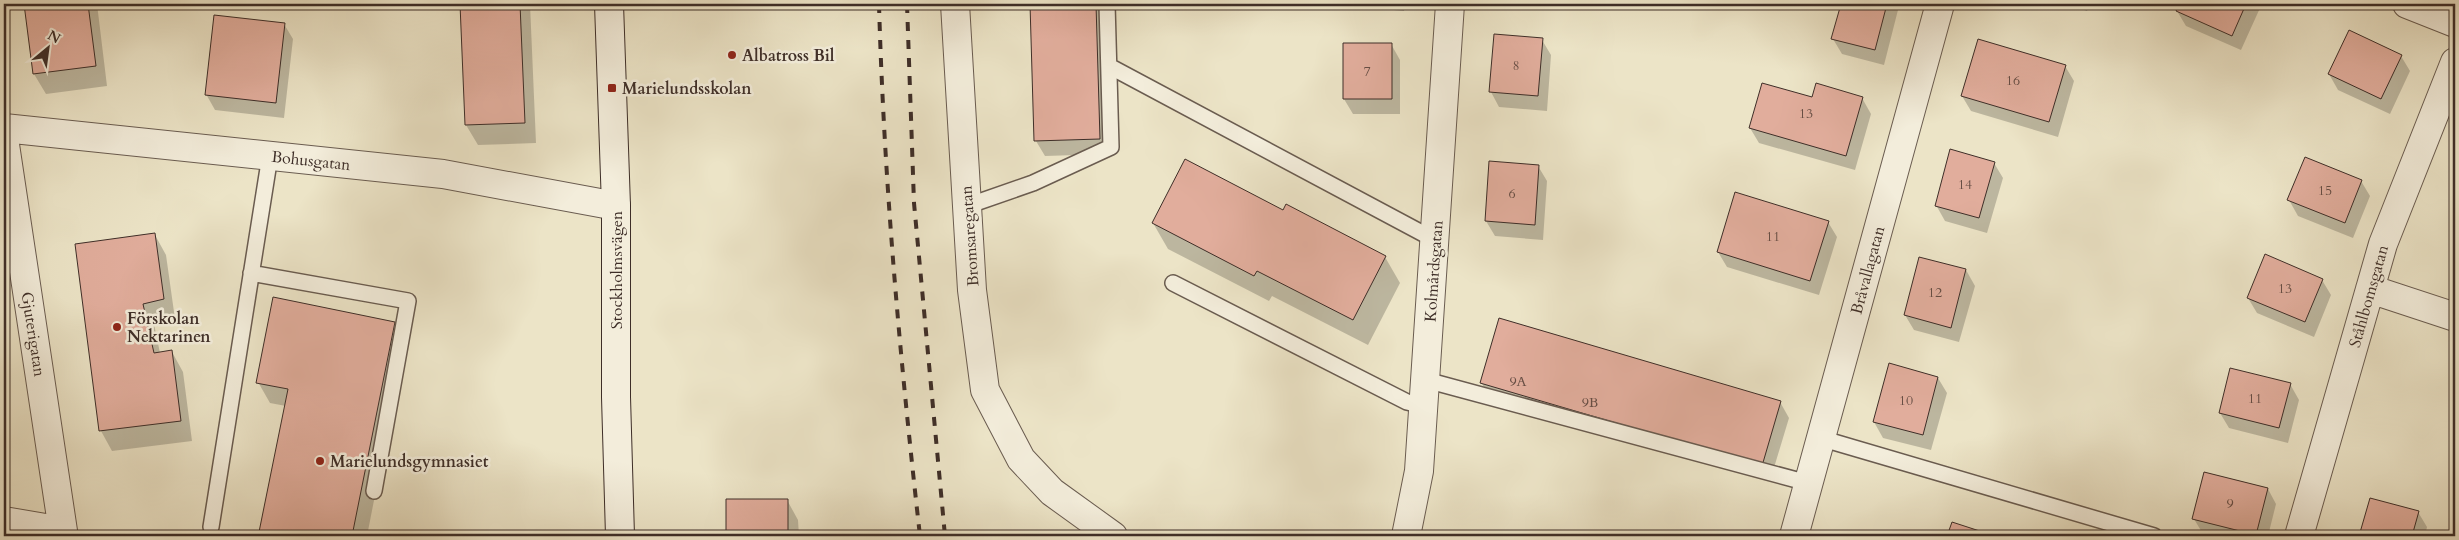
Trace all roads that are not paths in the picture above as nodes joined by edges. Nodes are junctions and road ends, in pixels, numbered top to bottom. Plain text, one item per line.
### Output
1 (609, 4) edge
2 (955, 4) edge
3 (1107, 4) edge
4 (1450, 4) edge
5 (1940, 4) edge
6 (2407, 4) edge
7 (2455, 23) edge
8 (2455, 62) edge
9 (1109, 66) junction
10 (4, 128) edge
11 (4, 138) edge
12 (270, 156) junction
13 (616, 206) junction
14 (967, 206) junction
15 (1435, 240) junction
16 (251, 273) junction
17 (1173, 283) dead end
18 (2370, 289) junction
19 (2455, 317) edge
20 (1425, 393) junction
21 (1820, 438) junction
22 (1808, 483) junction
23 (374, 491) dead end
24 (4, 521) edge
25 (211, 527) dead end
26 (65, 534) edge
27 (620, 536) edge
28 (1113, 536) edge
29 (1406, 536) edge
30 (1794, 536) edge
31 (2154, 536) edge
32 (2300, 536) edge

1 - 13 street, Stockholmsvägen
2 - 14 street, Bromsaregatan
3 - 9 lane
4 - 15 street, Kolmårdsgatan
5 - 21 street, Bråvallagatan
6 - 7 street
8 - 18 street, Ståhlbomsgatan
9 - 14 lane
9 - 15 lane
10 - 12 street, Bohusgatan
11 - 26 street, Gjuterigatan
12 - 13 street, Bohusgatan
12 - 16 lane
13 - 27 street, Stockholmsvägen
14 - 28 street, Bromsaregatan
15 - 20 street, Kolmårdsgatan
16 - 23 lane
16 - 25 lane
17 - 20 lane
18 - 19 street
18 - 32 street, Ståhlbomsgatan
20 - 22 lane
20 - 29 street, Kolmårdsgatan
21 - 22 street, Bråvallagatan
21 - 31 lane
22 - 30 street, Bråvallagatan
24 - 26 street

